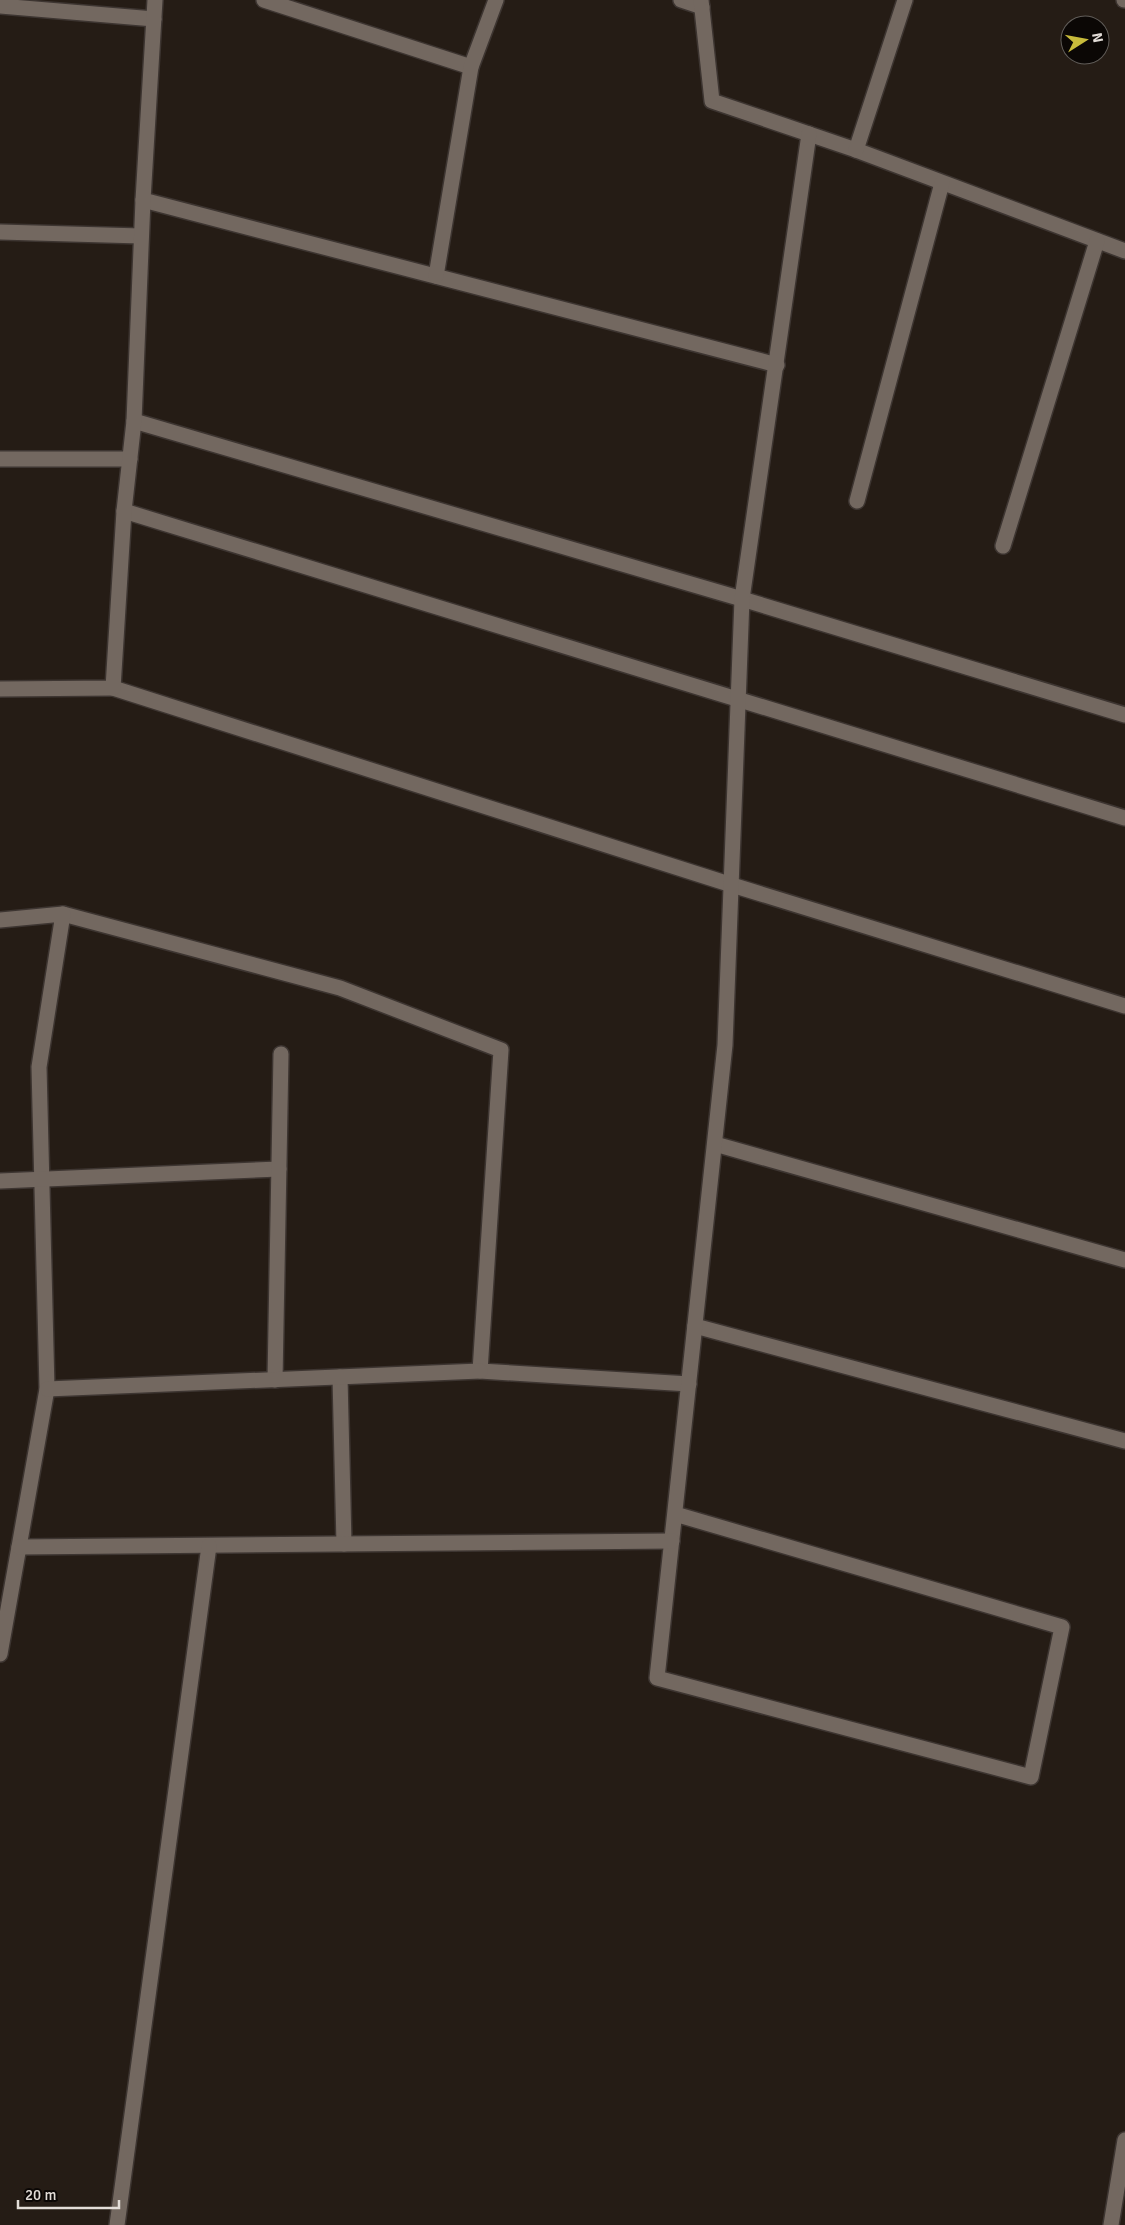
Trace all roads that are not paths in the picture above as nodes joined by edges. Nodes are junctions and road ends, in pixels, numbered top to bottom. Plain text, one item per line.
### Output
1 (154, 0) edge
2 (264, 0) edge
3 (496, 0) edge
4 (681, 0) edge
5 (905, 0) edge
6 (702, 3) edge
7 (0, 6) edge
8 (154, 19) junction
9 (471, 67) junction
10 (809, 134) junction
11 (856, 150) junction
12 (942, 183) junction
13 (143, 200) junction
14 (0, 232) edge
15 (141, 236) junction
16 (1097, 241) junction
17 (1125, 251) edge
18 (436, 276) junction
19 (777, 365) junction
20 (134, 421) junction
21 (0, 459) edge
22 (130, 459) junction
23 (857, 501) dead end
24 (124, 511) junction
25 (1003, 546) dead end
26 (742, 599) junction
27 (113, 688) junction
28 (0, 689) edge
29 (740, 701) junction
30 (1125, 715) edge
31 (1125, 818) edge
32 (732, 885) junction
33 (63, 914) junction
34 (0, 920) edge
35 (1125, 1006) edge
36 (281, 1054) dead end
37 (715, 1144) junction
38 (279, 1169) junction
39 (42, 1180) junction
40 (0, 1181) edge
41 (1125, 1260) edge
42 (695, 1326) junction
43 (480, 1371) junction
44 (340, 1377) junction
45 (275, 1380) junction
46 (689, 1384) junction
47 (47, 1389) junction
48 (1125, 1441) edge
49 (675, 1514) junction
50 (672, 1542) junction
51 (344, 1544) junction
52 (209, 1546) junction
53 (19, 1547) junction
54 (0, 1654) edge
55 (1125, 2140) edge
56 (117, 2225) edge
57 (1111, 2225) edge

1 - 8 street
2 - 9 street
3 - 9 street
4 - 6 street
5 - 11 street
6 - 10 street
7 - 8 street
8 - 13 street
9 - 18 street
10 - 11 street
10 - 19 street
11 - 12 street
12 - 16 street
12 - 23 street
13 - 15 street
13 - 18 street
14 - 15 street
15 - 20 street
16 - 17 street
16 - 25 street
18 - 19 street
19 - 26 street
20 - 22 street
20 - 26 street
21 - 22 street
22 - 24 street
24 - 27 street
24 - 29 street
26 - 29 street
26 - 30 street
27 - 28 street
27 - 32 street
29 - 31 street
29 - 32 street
32 - 35 street
32 - 37 street
33 - 34 street
33 - 39 street
33 - 43 street
36 - 38 street
37 - 41 street
37 - 42 street
38 - 39 street
38 - 45 street
39 - 40 street
39 - 47 street
42 - 46 street
42 - 48 street
43 - 44 street
43 - 46 street
44 - 45 street
44 - 51 street
45 - 47 street
46 - 49 street
47 - 53 street
49 - 50 street
49 - 50 street
50 - 51 street
51 - 52 street
52 - 53 street
52 - 56 street
53 - 54 street
55 - 57 street

